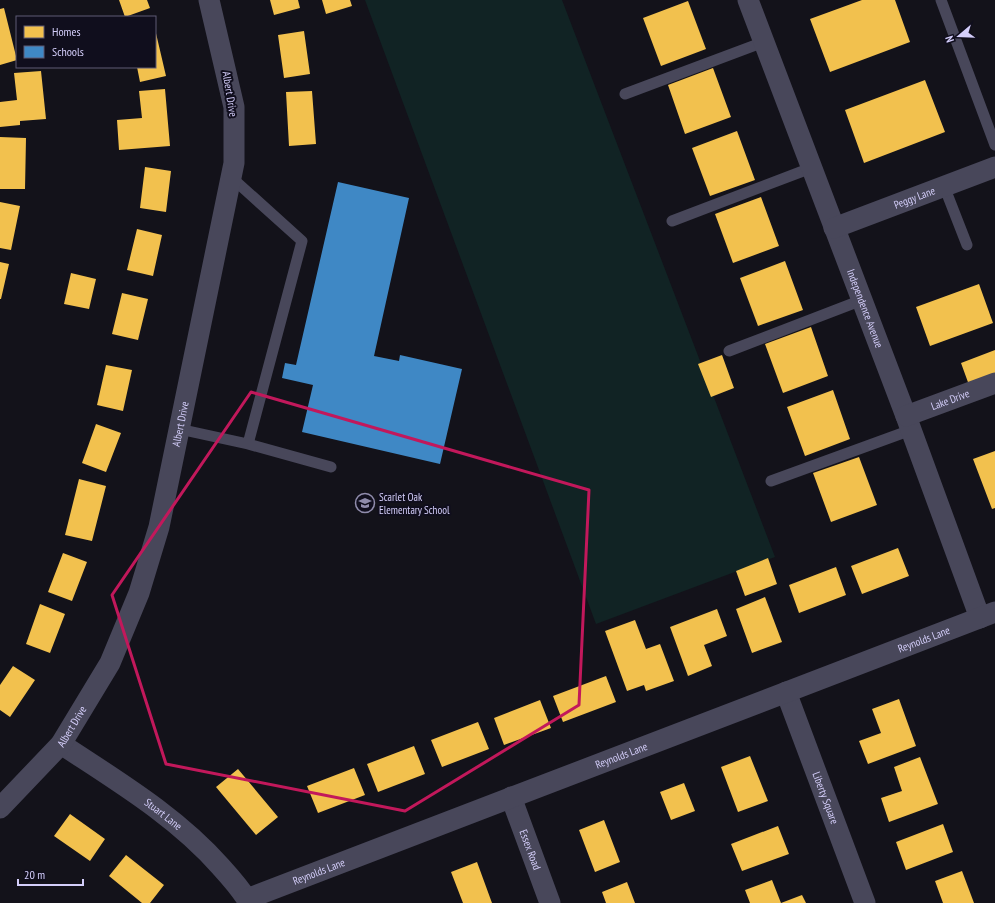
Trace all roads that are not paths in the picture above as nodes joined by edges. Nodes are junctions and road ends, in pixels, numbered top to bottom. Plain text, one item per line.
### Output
1 (209, 0) edge
2 (748, 0) edge
3 (941, 0) edge
4 (764, 42) junction
5 (625, 94) dead end
6 (995, 145) edge
7 (995, 167) edge
8 (811, 168) junction
9 (231, 177) junction
10 (944, 186) junction
11 (672, 220) dead end
12 (834, 228) junction
13 (967, 246) dead end
14 (862, 300) junction
15 (729, 351) dead end
16 (995, 383) edge
17 (908, 423) junction
18 (179, 429) junction
19 (248, 444) junction
20 (332, 467) dead end
21 (771, 480) dead end
22 (988, 615) edge
23 (786, 692) junction
24 (61, 744) junction
25 (511, 797) junction
26 (0, 808) edge
27 (248, 901) edge
28 (550, 903) edge
29 (865, 903) edge

1 - 9 street, Albert Drive
2 - 4 street, Independence Avenue
3 - 6 lane
4 - 5 lane
4 - 8 street, Independence Avenue
7 - 10 street, Peggy Lane
8 - 11 lane
8 - 12 street, Independence Avenue
9 - 18 street, Albert Drive
9 - 19 lane
10 - 12 street, Peggy Lane
10 - 13 lane
12 - 14 street, Independence Avenue
14 - 15 lane
14 - 17 street, Independence Avenue
16 - 17 street, Lake Drive
17 - 21 lane
17 - 22 street, Independence Avenue
18 - 19 lane
18 - 24 street, Albert Drive
19 - 20 lane
22 - 23 street, Reynolds Lane
23 - 25 street, Reynolds Lane
23 - 29 street, Liberty Square
24 - 26 street, Albert Drive
24 - 27 street, Stuart Lane
25 - 27 street, Reynolds Lane
25 - 28 street, Essex Road

